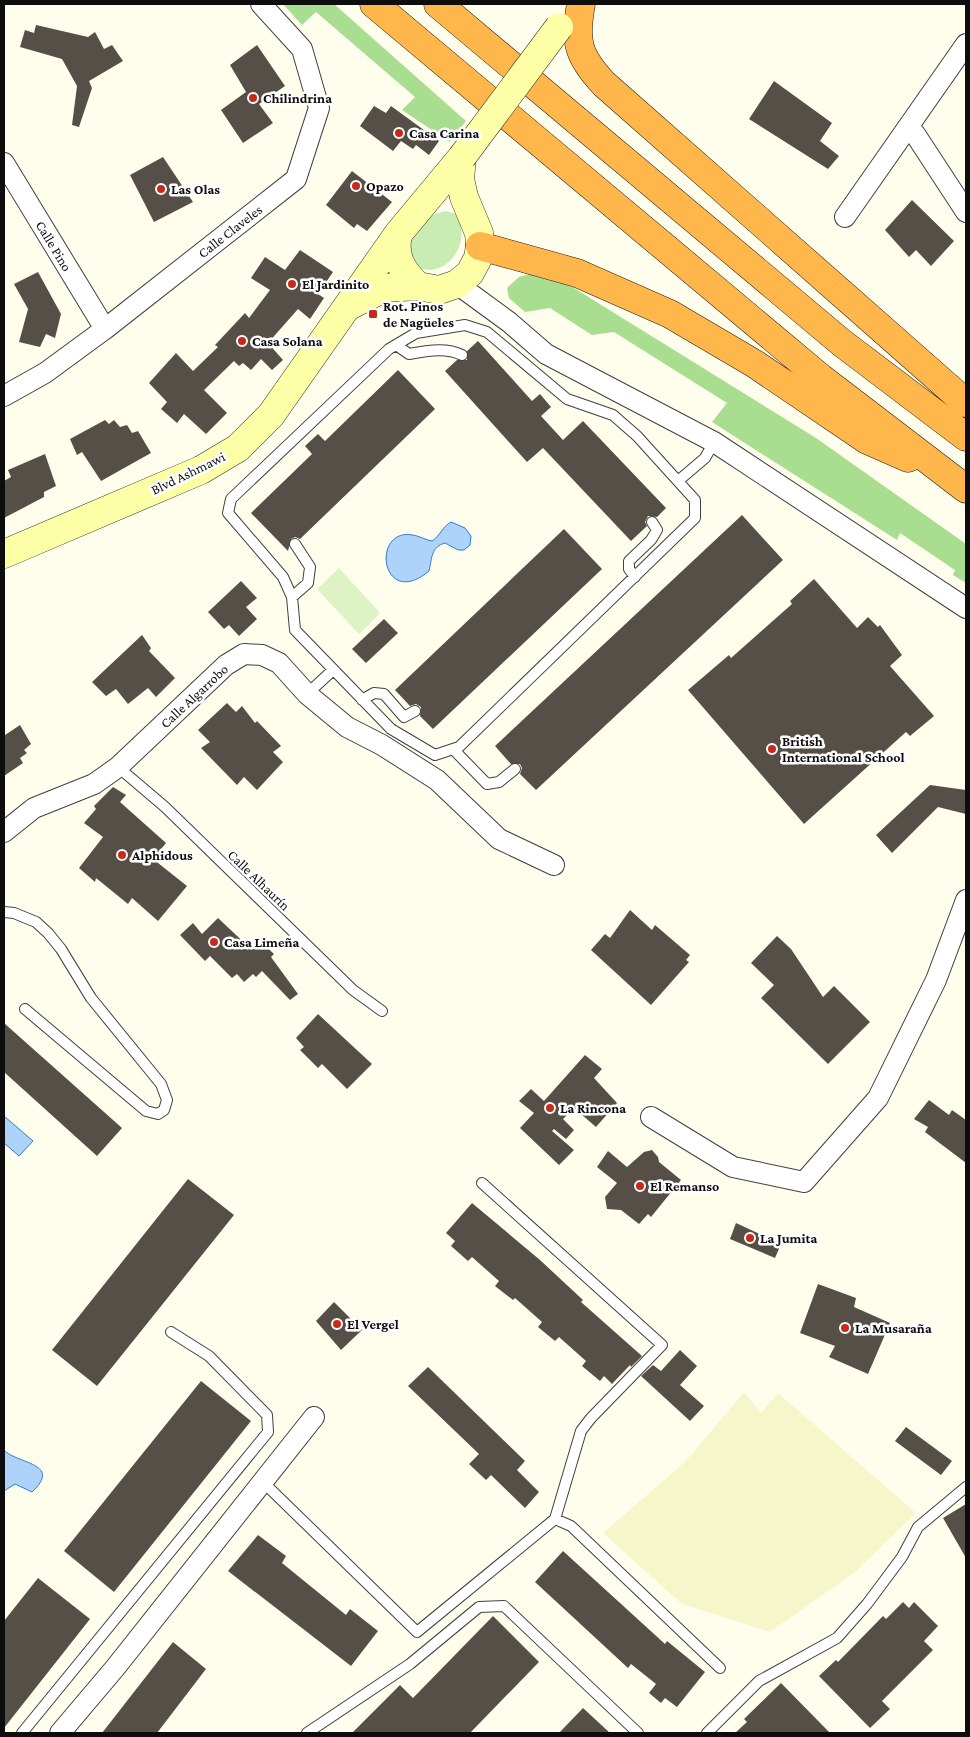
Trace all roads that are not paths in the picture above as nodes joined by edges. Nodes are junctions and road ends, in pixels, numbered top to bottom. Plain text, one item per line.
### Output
1 (261, 4) edge
2 (374, 4) edge
3 (438, 4) edge
4 (576, 4) edge
5 (580, 4) edge
6 (966, 44) edge
7 (907, 128) junction
8 (462, 157) junction
9 (4, 163) edge
10 (966, 212) edge
11 (844, 217) dead end
12 (472, 220) junction
13 (406, 224) junction
14 (480, 246) junction
15 (458, 284) junction
16 (418, 286) junction
17 (344, 308) junction
18 (105, 329) junction
19 (396, 345) junction
20 (462, 355) dead end
21 (4, 396) edge
22 (966, 403) edge
23 (966, 437) edge
24 (714, 442) junction
25 (939, 470) junction
26 (678, 481) junction
27 (966, 489) edge
28 (652, 522) dead end
29 (295, 544) dead end
30 (4, 554) edge
31 (635, 577) junction
32 (292, 597) junction
33 (966, 608) edge
34 (333, 670) junction
35 (307, 694) junction
36 (362, 700) junction
37 (416, 711) dead end
38 (453, 749) junction
39 (118, 767) junction
40 (515, 769) dead end
41 (4, 832) edge
42 (554, 865) dead end
43 (966, 900) edge
44 (4, 912) edge
45 (25, 1009) dead end
46 (382, 1010) dead end
47 (651, 1117) dead end
48 (482, 1183) dead end
49 (171, 1332) dead end
50 (314, 1417) dead end
51 (263, 1482) junction
52 (966, 1487) edge
53 (555, 1519) junction
54 (720, 1668) dead end
55 (22, 1733) edge
56 (60, 1733) edge
57 (307, 1733) edge
58 (638, 1733) edge
59 (707, 1733) edge

1 - 18 street, Calle Claveles
2 - 25 highway
3 - 23 highway
4 - 8 street, Blvd Ashmawi, bridge
5 - 22 highway
6 - 7 street
7 - 10 street
7 - 11 street
8 - 12 street
8 - 13 street, Blvd Ashmawi
9 - 18 street, Calle Pino
12 - 13 street
12 - 14 street
13 - 16 street
13 - 17 street, Blvd Ashmawi
14 - 15 street
14 - 25 highway
15 - 16 street
15 - 24 street
16 - 17 street, Blvd Ashmawi
17 - 30 street, Blvd Ashmawi
18 - 21 street, Calle Claveles
19 - 20 lane
19 - 26 lane
19 - 32 lane
24 - 26 lane
24 - 33 street
25 - 27 highway
26 - 31 lane
28 - 31 lane
29 - 32 lane
31 - 38 lane
32 - 34 lane
34 - 35 lane
34 - 36 lane
35 - 39 street, Calle Algarrobo
35 - 42 street, Calle Algarrobo
36 - 37 lane
36 - 38 lane
38 - 40 lane
39 - 41 street, Calle Algarrobo
39 - 46 lane, Calle Alhaurín
43 - 47 street
44 - 45 lane
48 - 53 lane
49 - 55 lane
50 - 51 street
51 - 53 lane
51 - 56 street
52 - 59 lane
53 - 54 lane
57 - 58 lane

